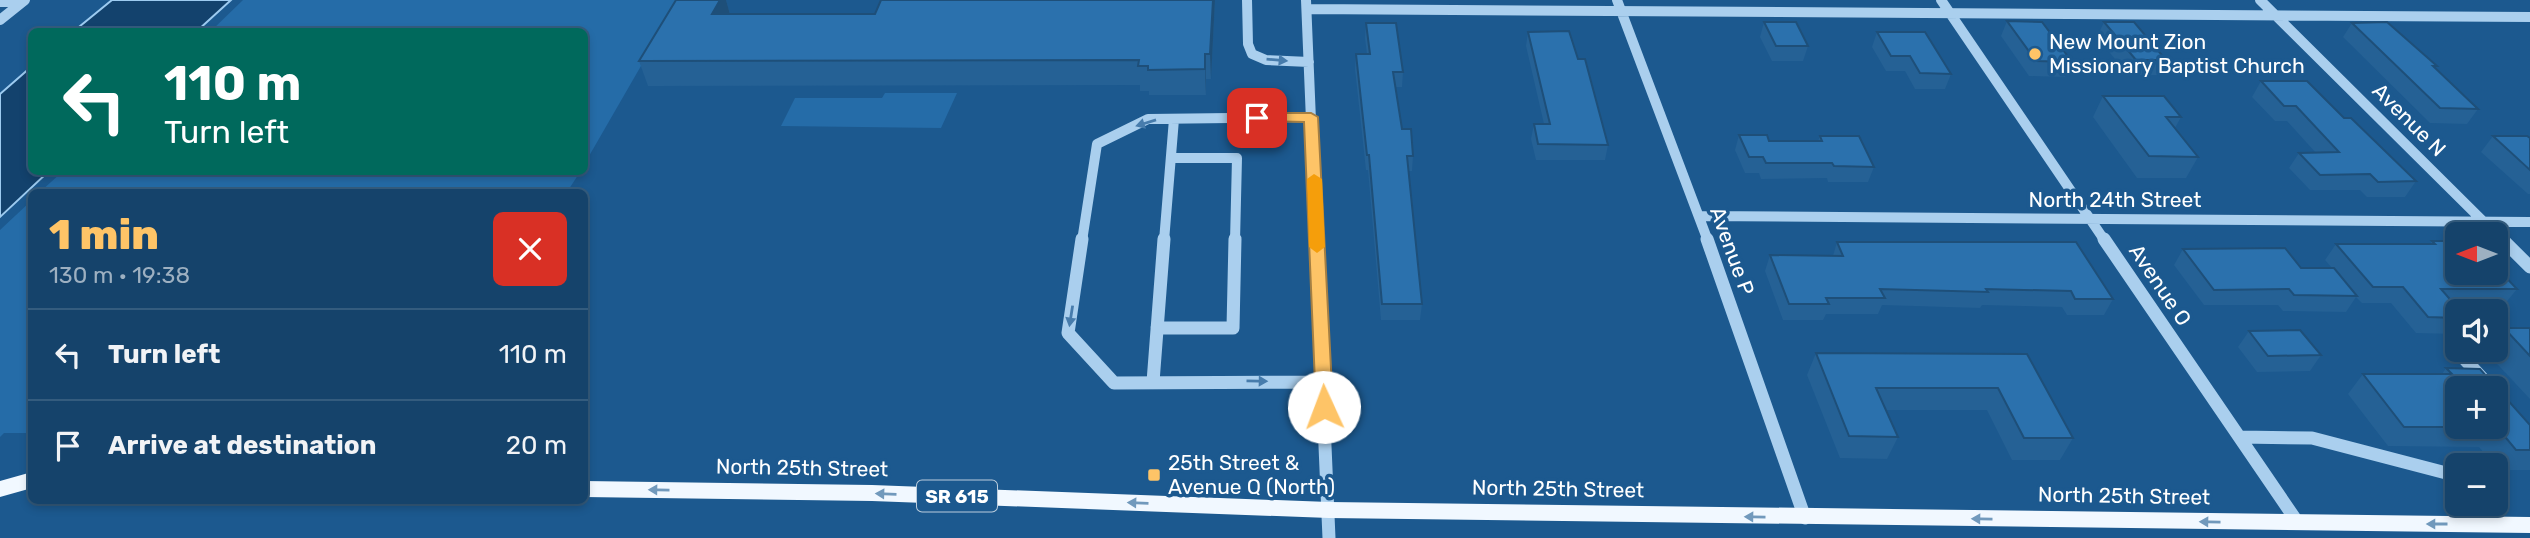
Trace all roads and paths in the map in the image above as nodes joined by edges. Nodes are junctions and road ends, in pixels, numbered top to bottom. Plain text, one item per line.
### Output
1 (1247, 0) edge
2 (1941, 0) edge
3 (2260, 0) edge
4 (24, 1) edge
5 (0, 2) edge
6 (1307, 5) edge
7 (1619, 5) edge
8 (1949, 12) junction
9 (2277, 15) junction
10 (2530, 17) edge
11 (0, 20) edge
12 (1309, 62) junction
13 (1311, 117) junction
14 (1174, 119) junction
15 (1171, 158) junction
16 (1699, 216) junction
17 (2092, 219) junction
18 (2484, 222) joint
19 (2508, 222) edge
20 (2530, 222) edge
21 (2508, 245) edge
22 (2530, 267) edge
23 (1157, 328) junction
24 (2467, 362) edge
25 (2480, 376) edge
26 (1153, 382) junction
27 (1323, 382) junction
28 (2240, 437) junction
29 (2445, 473) edge
30 (0, 477) edge
31 (28, 479) edge
32 (28, 480) edge
33 (0, 489) edge
34 (588, 489) edge
35 (1329, 510) junction
36 (2485, 516) edge
37 (1805, 517) junction
38 (2492, 524) junction
39 (2530, 525) edge
40 (2295, 530) edge
41 (1329, 538) edge

1 -> 12 street
2 - 8 street, Avenue O
3 - 9 street, Avenue N
4 - 5 street
4 - 11 street
6 - 7 street
6 - 12 street
7 - 8 street
7 - 16 street, Avenue P
8 - 9 street
8 - 17 street, Avenue O
9 - 10 street
9 - 18 street, Avenue N
12 - 13 street
13 - 14 street
13 - 27 street
14 - 15 street
14 -> 26 street
15 - 23 street
15 - 23 street
16 - 17 street, North 24th Street
16 - 37 street, Avenue P
17 - 18 street, North 24th Street
17 - 28 street, Avenue O
19 - 20 street, North 24th Street
21 - 22 street, Avenue N
23 - 26 street
24 - 25 street
26 -> 27 street
27 - 35 street
28 - 29 street
28 - 40 street, Avenue O
30 - 31 main road
32 - 33 main road
35 -> 34 main road, North 25th Street / SR 615
37 -> 35 main road, North 25th Street / SR 615
35 - 41 street
36 - 38 street
40 -> 37 main road, North 25th Street / SR 615
38 - 39 main road, North 25th Street / SR 615
38 -> 40 main road, North 25th Street / SR 615

